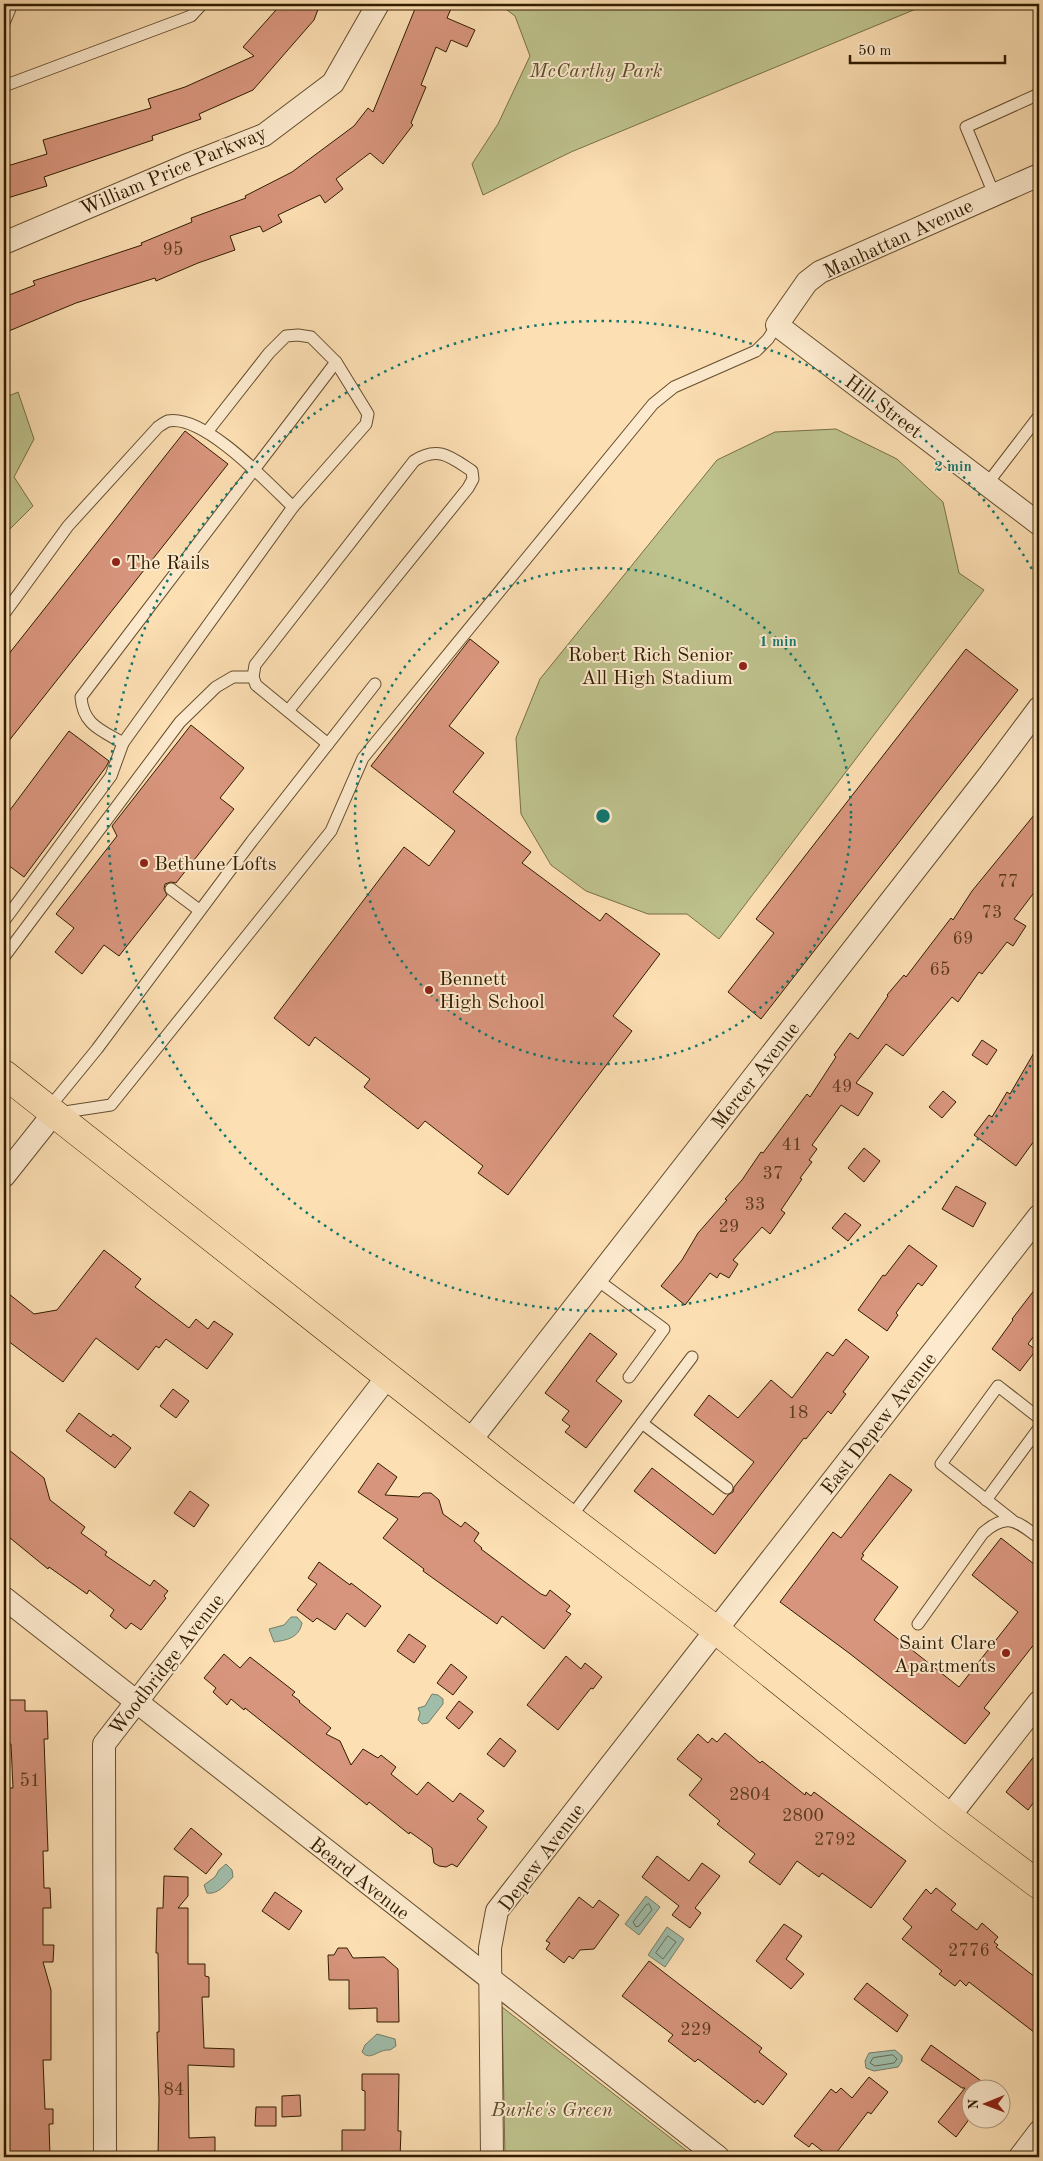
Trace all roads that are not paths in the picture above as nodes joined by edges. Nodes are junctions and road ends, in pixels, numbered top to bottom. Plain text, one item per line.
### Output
1 (12, 4) edge
2 (202, 4) edge
3 (378, 4) edge
4 (4, 23) edge
5 (4, 86) edge
6 (1039, 94) edge
7 (1039, 175) edge
8 (994, 194) junction
9 (4, 243) edge
10 (777, 325) junction
11 (336, 362) junction
12 (1039, 416) edge
13 (207, 432) junction
14 (254, 468) junction
15 (987, 484) junction
16 (293, 507) junction
17 (1039, 524) edge
18 (4, 614) edge
19 (254, 677) junction
20 (375, 684) dead end
21 (1039, 708) edge
22 (288, 711) junction
23 (123, 743) junction
24 (328, 744) junction
25 (171, 889) dead end
26 (7, 908) edge
27 (199, 910) junction
28 (4, 920) edge
29 (4, 957) edge
30 (4, 1074) edge
31 (51, 1111) junction
32 (4, 1176) edge
33 (1039, 1216) edge
34 (596, 1279) junction
35 (692, 1357) dead end
36 (388, 1376) junction
37 (629, 1378) dead end
38 (1039, 1418) edge
39 (642, 1423) junction
40 (1039, 1428) edge
41 (470, 1441) junction
42 (727, 1488) dead end
43 (986, 1500) junction
44 (570, 1518) junction
45 (1012, 1520) junction
46 (1039, 1538) edge
47 (4, 1598) edge
48 (918, 1624) dead end
49 (716, 1630) junction
50 (137, 1702) junction
51 (1039, 1702) edge
52 (949, 1817) junction
53 (1039, 1885) edge
54 (490, 1980) junction
55 (1039, 2132) edge
56 (106, 2157) edge
57 (492, 2157) edge
58 (718, 2157) edge
59 (1020, 2157) edge

1 - 4 lane
2 - 5 lane
3 - 9 street, William Price Parkway
6 - 8 lane
7 - 8 street, Manhattan Avenue
8 - 10 street, Manhattan Avenue
10 - 15 street, Hill Street
10 - 31 lane
11 - 13 lane
11 - 14 lane
11 - 16 lane
12 - 15 lane
13 - 14 lane
13 - 18 lane
14 - 16 lane
14 - 23 lane
15 - 17 street, Hill Street
16 - 23 lane
19 - 22 lane
19 - 22 lane
19 - 29 lane
20 - 24 lane
21 - 34 street, Mercer Avenue
22 - 24 lane
23 - 26 lane
24 - 27 lane
25 - 27 lane
26 - 28 lane
27 - 31 lane
30 - 31 main road
31 - 32 street
31 - 36 main road
33 - 49 street, East Depew Avenue
34 - 37 lane
34 - 41 street, Mercer Avenue
35 - 39 lane
36 - 41 main road
36 - 50 street, Woodbridge Avenue
38 - 43 lane
39 - 42 lane
39 - 44 lane
40 - 43 lane
41 - 44 main road
43 - 45 lane
44 - 49 main road
45 - 46 lane
45 - 48 lane
47 - 50 street, Beard Avenue
49 - 52 main road
49 - 54 street, Depew Avenue
50 - 54 street, Beard Avenue
50 - 56 street, Woodbridge Avenue
51 - 52 street
52 - 53 main road
54 - 57 street, Depew Avenue
54 - 58 street, Beard Avenue
55 - 59 street

